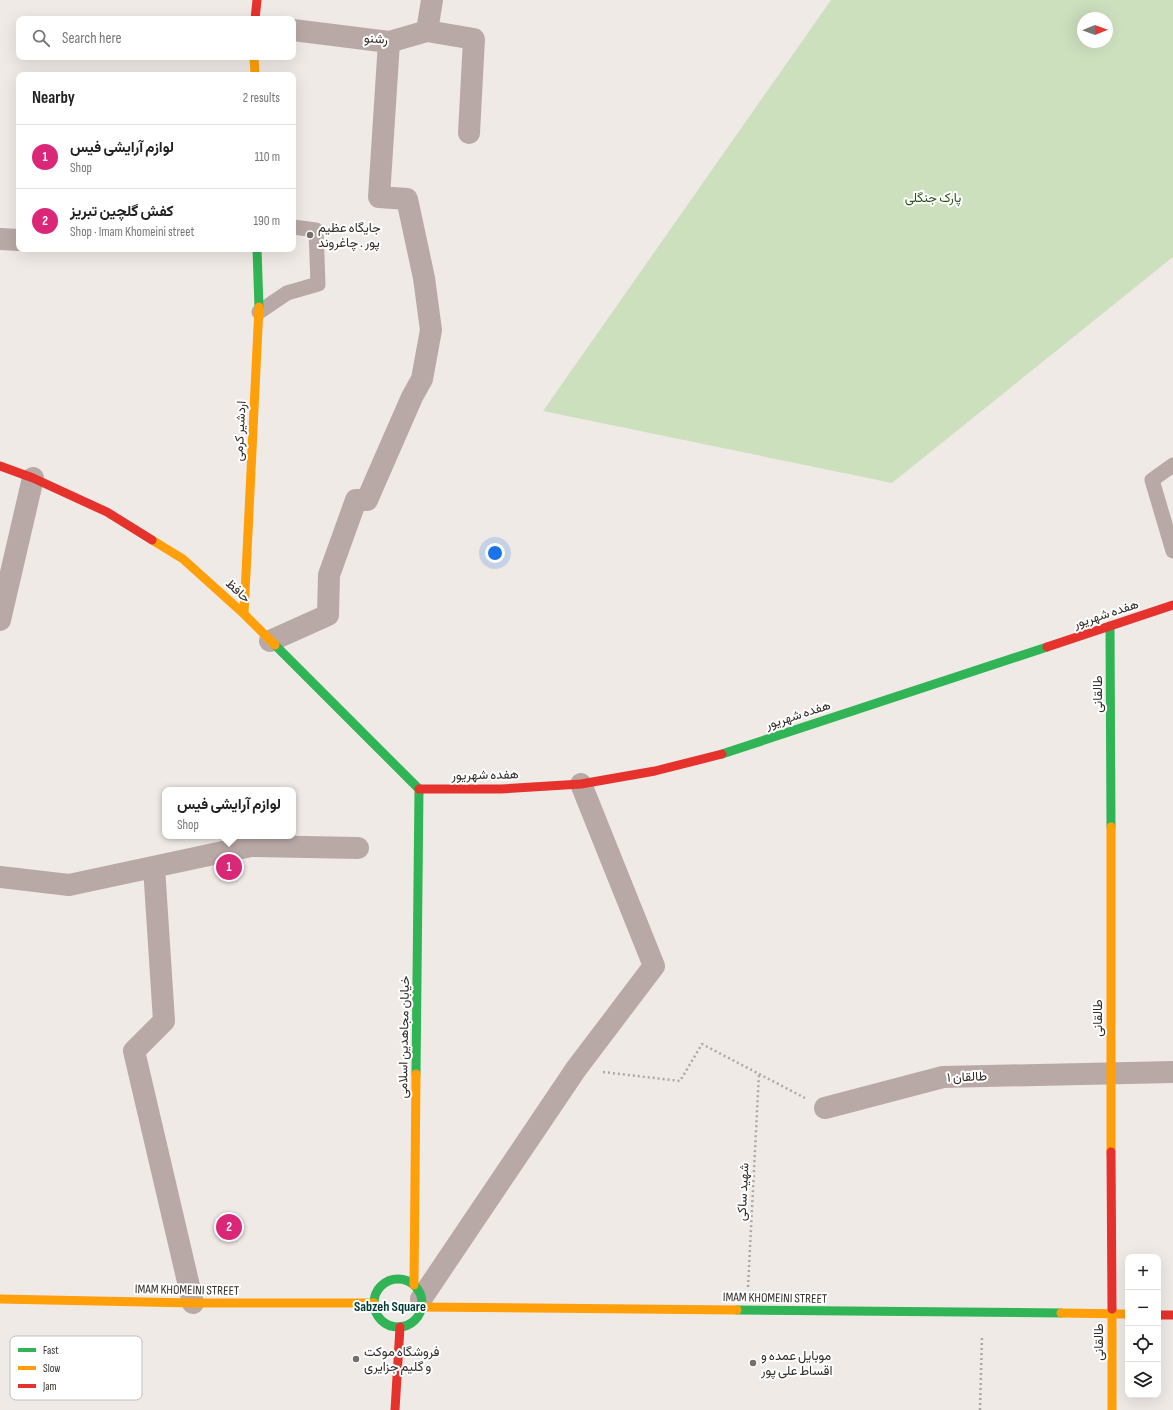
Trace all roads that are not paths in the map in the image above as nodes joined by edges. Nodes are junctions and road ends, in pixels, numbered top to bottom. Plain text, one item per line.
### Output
1 (257, 0) edge
2 (432, 0) edge
3 (255, 16) edge
4 (296, 30) edge
5 (427, 31) junction
6 (389, 42) junction
7 (254, 60) edge
8 (255, 72) edge
9 (469, 132) dead end
10 (296, 227) edge
11 (0, 239) edge
12 (16, 240) edge
13 (257, 252) edge
14 (259, 312) junction
15 (1173, 464) edge
16 (0, 466) edge
17 (33, 478) junction
18 (1173, 551) edge
19 (1173, 605) edge
20 (244, 614) junction
21 (0, 620) edge
22 (1110, 626) junction
23 (270, 640) junction
24 (581, 784) junction
25 (419, 789) junction
26 (358, 848) dead end
27 (154, 867) junction
28 (0, 877) edge
29 (1173, 1072) edge
30 (1112, 1074) junction
31 (825, 1108) road end
32 (419, 1297) junction
33 (0, 1299) edge
34 (193, 1303) junction
35 (374, 1303) junction
36 (1112, 1314) junction
37 (1125, 1314) edge
38 (1161, 1315) edge
39 (1173, 1315) edge
40 (400, 1328) junction
41 (396, 1410) edge
42 (1112, 1410) edge

1 - 3 main road
2 - 5 street
4 - 6 street, رشنو
5 - 6 street, رشنو
5 - 9 street
6 - 23 street
7 - 8 main road
10 - 14 lane
11 - 12 street
13 - 14 main road, اردشیر کرمی
14 - 20 main road, اردشیر کرمی
15 - 18 lane
16 - 17 main road, حافظ
17 - 20 main road, حافظ
17 - 21 street
19 - 22 main road, هفده شهریور
20 - 23 main road, حافظ
22 - 24 main road, هفده شهریور
22 - 30 main road, طالقانی
23 - 25 main road, حافظ
24 - 25 main road, هفده شهریور
24 - 32 street
25 - 32 main road, خیابان مجاهدین اسلامی
26 - 27 street
27 - 28 street
27 - 34 street
29 - 30 street, طالقان ۱
30 - 31 street, طالقان ۱
30 - 36 main road, طالقانی
32 - 35 main road
32 - 36 main road, IMAM KHOMEINI STREET
32 - 40 main road
33 - 34 main road, IMAM KHOMEINI STREET
34 - 35 main road, IMAM KHOMEINI STREET
35 - 40 main road
36 - 37 main road, IMAM KHOMEINI STREET
36 - 42 main road, طالقانی
38 - 39 main road
40 - 41 main road

